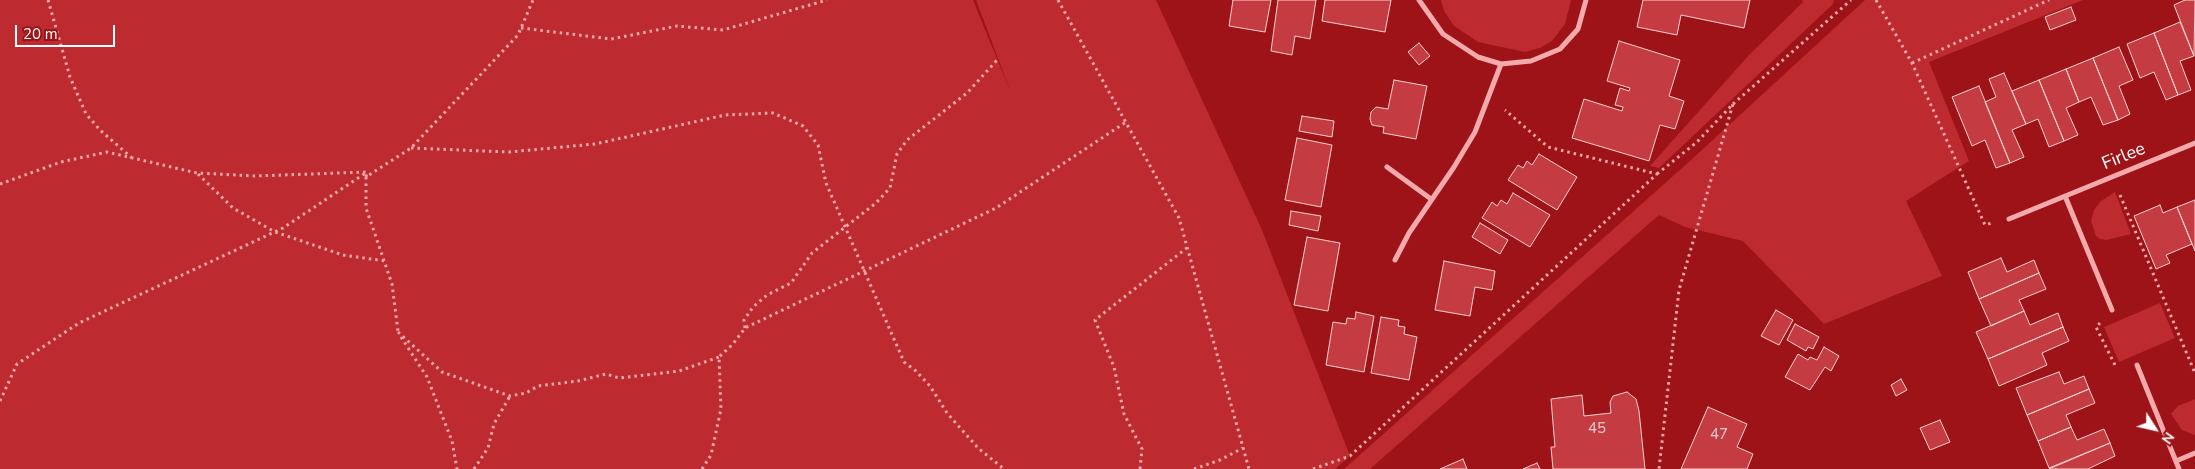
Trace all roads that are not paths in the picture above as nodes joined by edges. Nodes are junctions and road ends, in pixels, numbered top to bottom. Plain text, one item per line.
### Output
1 (1419, 0) edge
2 (1586, 0) edge
3 (1501, 64) junction
4 (2195, 143) edge
5 (1387, 167) dead end
6 (2064, 196) junction
7 (1431, 200) junction
8 (2009, 219) road end
9 (1396, 260) dead end
10 (2112, 310) road end
11 (2137, 365) road end
12 (2195, 452) edge
13 (2176, 461) junction
14 (2179, 469) edge

1 - 3 street
2 - 3 street
3 - 7 street
4 - 6 street, Firlee
5 - 7 street
6 - 8 street, Firlee
6 - 10 street
7 - 9 street
11 - 13 street
12 - 13 street
13 - 14 street

